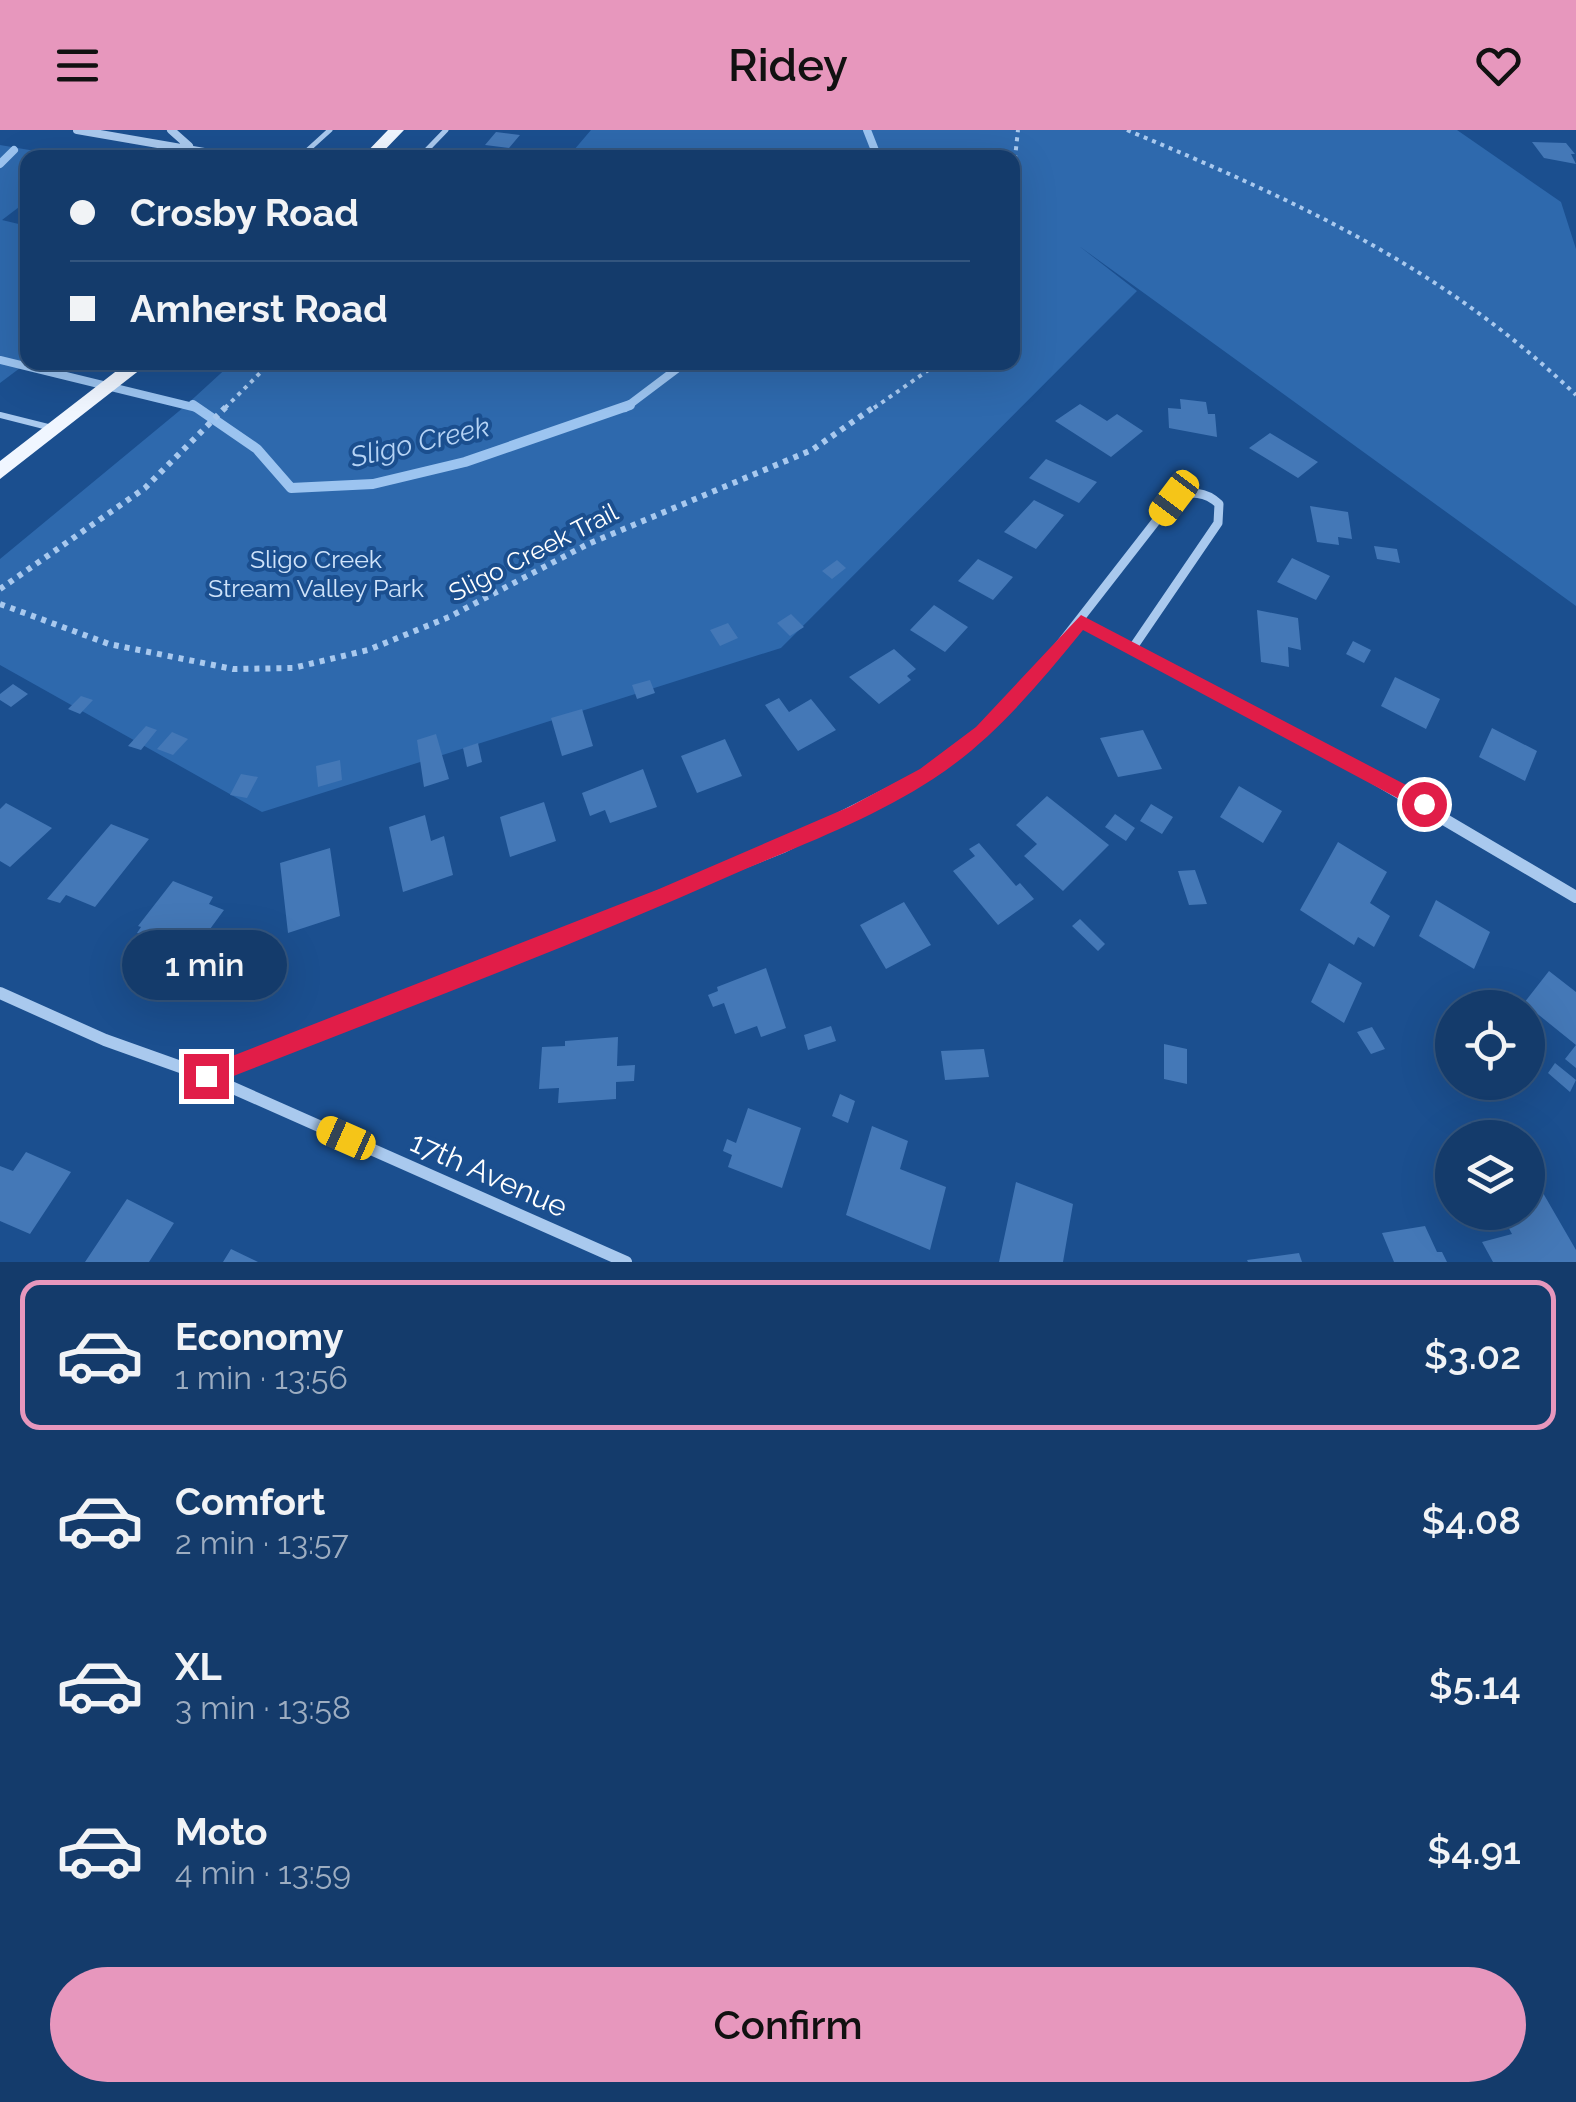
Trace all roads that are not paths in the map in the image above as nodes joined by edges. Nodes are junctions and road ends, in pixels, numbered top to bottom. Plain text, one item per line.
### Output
1 (77, 130) edge
2 (170, 130) edge
3 (330, 130) edge
4 (397, 130) edge
5 (446, 130) edge
6 (191, 148) junction
7 (201, 150) edge
8 (309, 150) edge
9 (376, 150) edge
10 (427, 150) edge
11 (131, 370) edge
12 (0, 415) edge
13 (64, 422) junction
14 (0, 472) edge
15 (1081, 622) junction
16 (1132, 649) junction
17 (1576, 897) edge
18 (0, 994) edge
19 (206, 1076) junction
20 (626, 1262) edge

1 - 6 street
2 - 6 street
3 - 8 lane
4 - 9 main road
5 - 10 lane
6 - 7 street
11 - 13 main road
12 - 13 lane
13 - 14 main road
15 - 16 street
15 - 16 street
15 - 19 street
16 - 17 street
18 - 19 street, 17th Avenue
19 - 20 street, 17th Avenue

